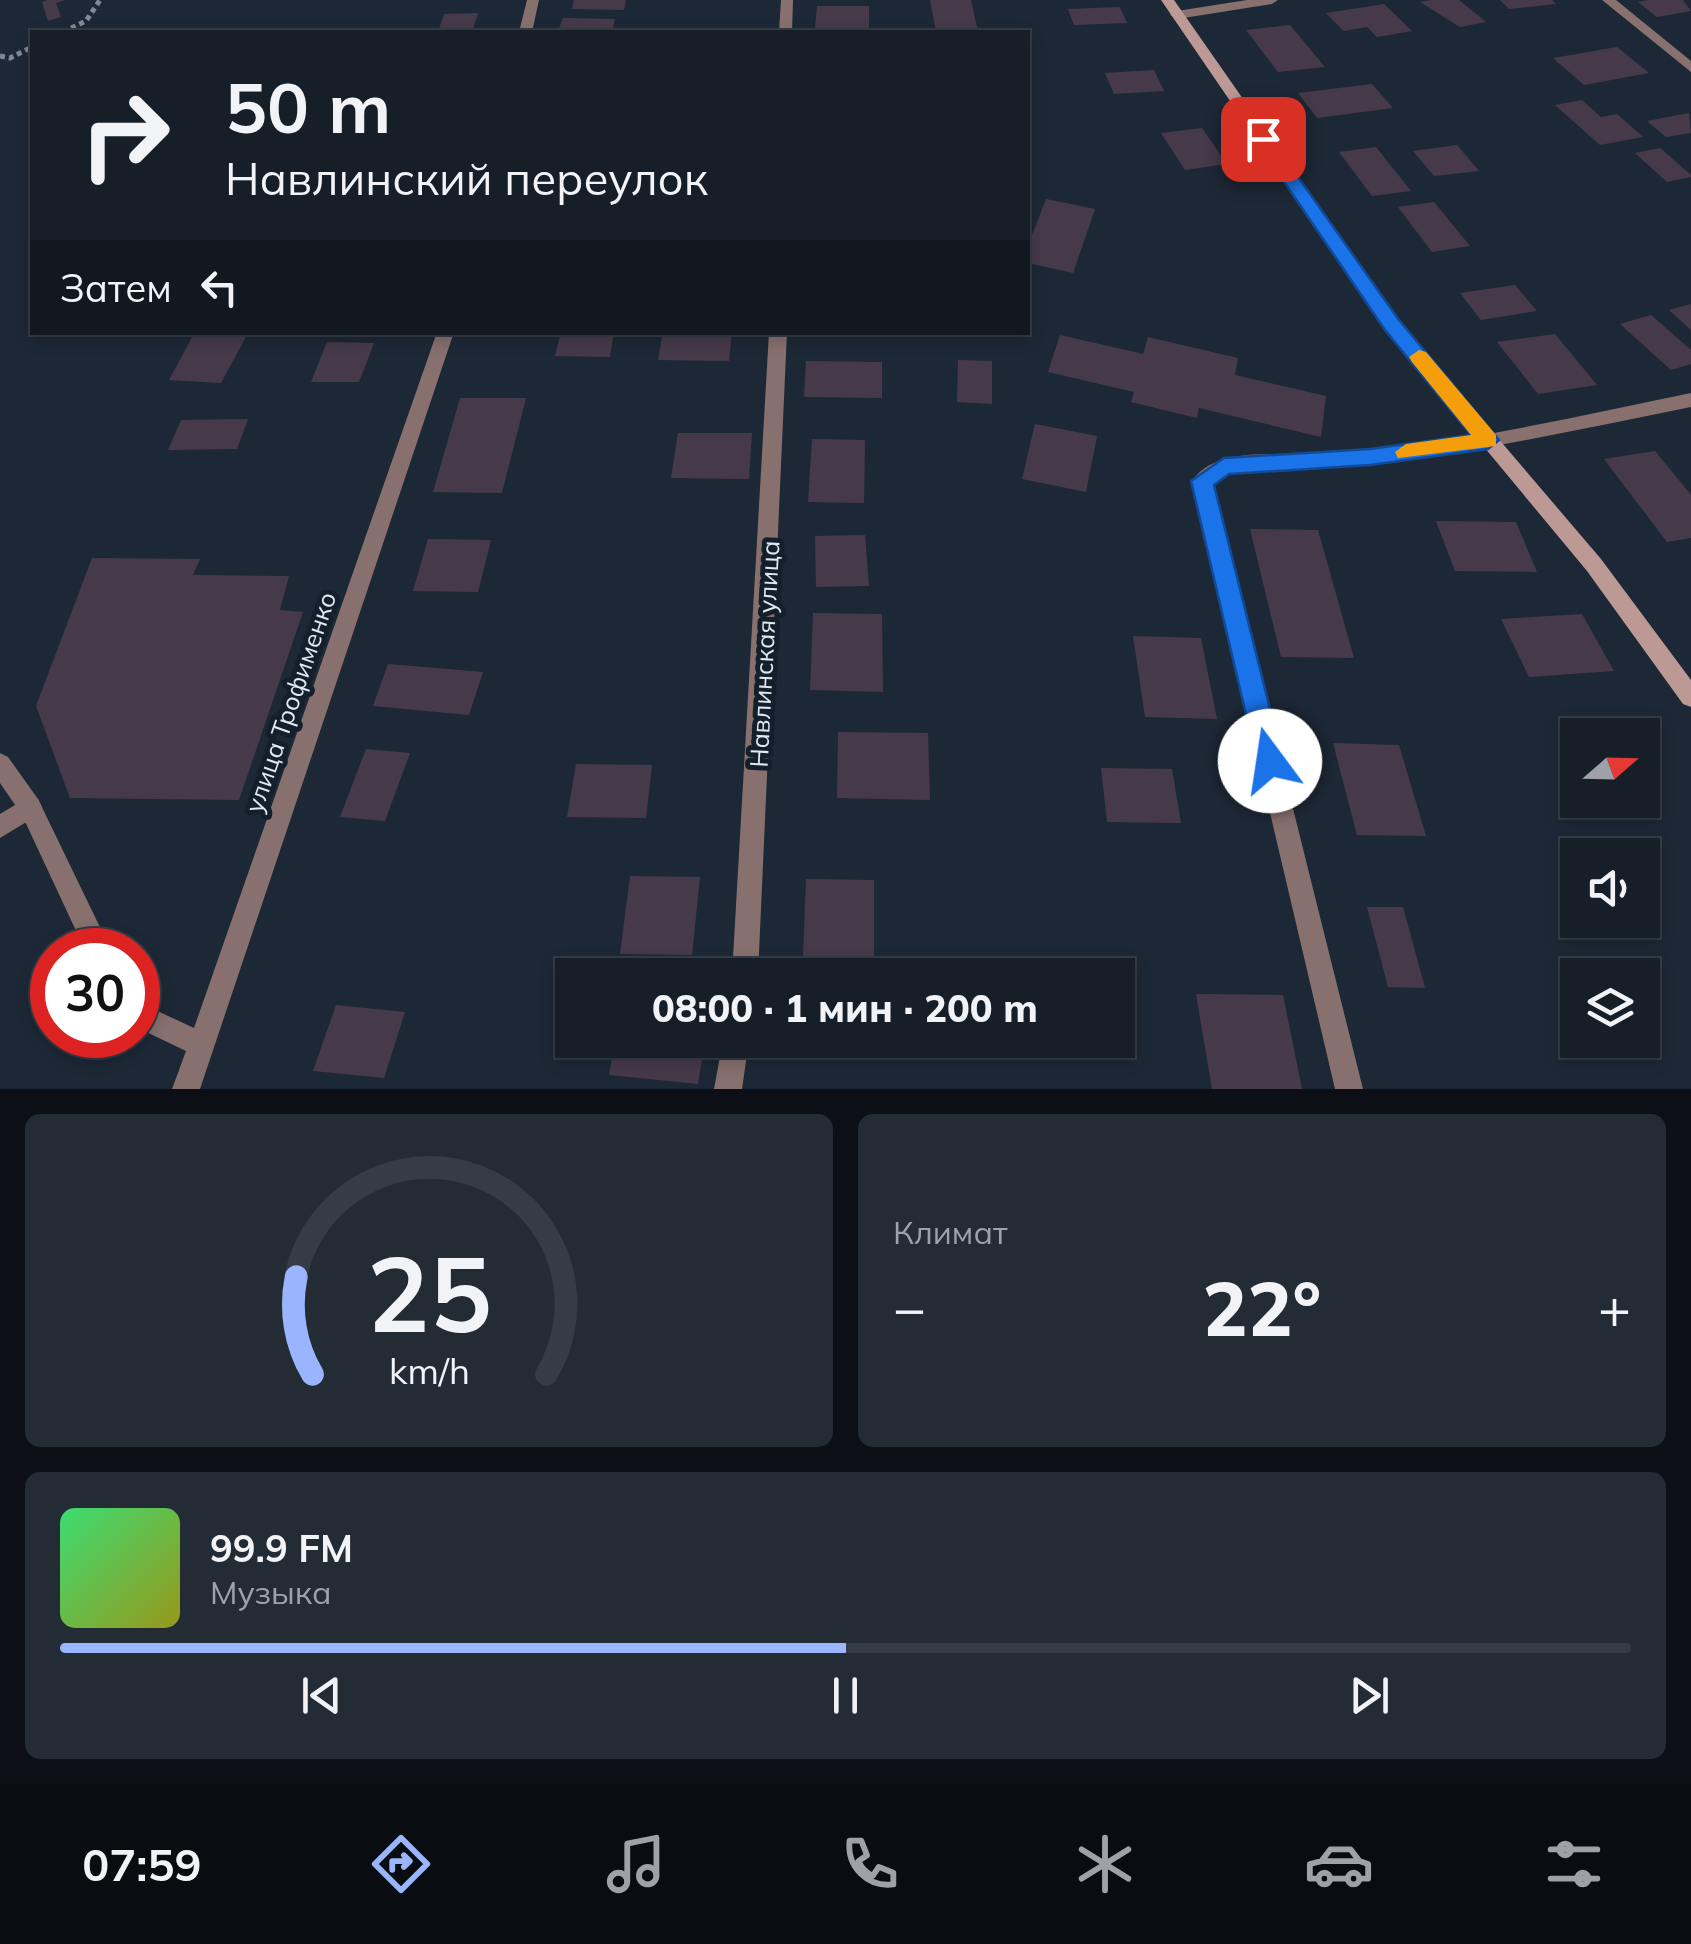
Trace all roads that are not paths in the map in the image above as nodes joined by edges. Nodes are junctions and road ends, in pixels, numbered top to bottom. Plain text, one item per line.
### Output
1 (533, 0) edge
2 (787, 0) edge
3 (1272, 0) edge
4 (1608, 0) edge
5 (1172, 8) edge
6 (526, 30) edge
7 (786, 30) edge
8 (1691, 68) edge
9 (445, 335) edge
10 (778, 335) edge
11 (1691, 400) edge
12 (1488, 440) junction
13 (1691, 698) edge
14 (0, 764) edge
15 (30, 806) junction
16 (0, 827) edge
17 (88, 928) edge
18 (747, 958) edge
19 (160, 1025) edge
20 (201, 1045) junction
21 (733, 1058) edge
22 (186, 1089) edge
23 (728, 1089) edge
24 (1349, 1089) edge

1 - 6 street
2 - 7 street
3 - 5 street
4 - 8 street
5 - 12 street
9 - 20 street, улица Трофименко
10 - 18 street, Навлинская улица
11 - 12 street
12 - 13 street
12 - 24 street
14 - 15 street
15 - 16 street
15 - 17 street
19 - 20 street
20 - 22 street, улица Трофименко
21 - 23 street

